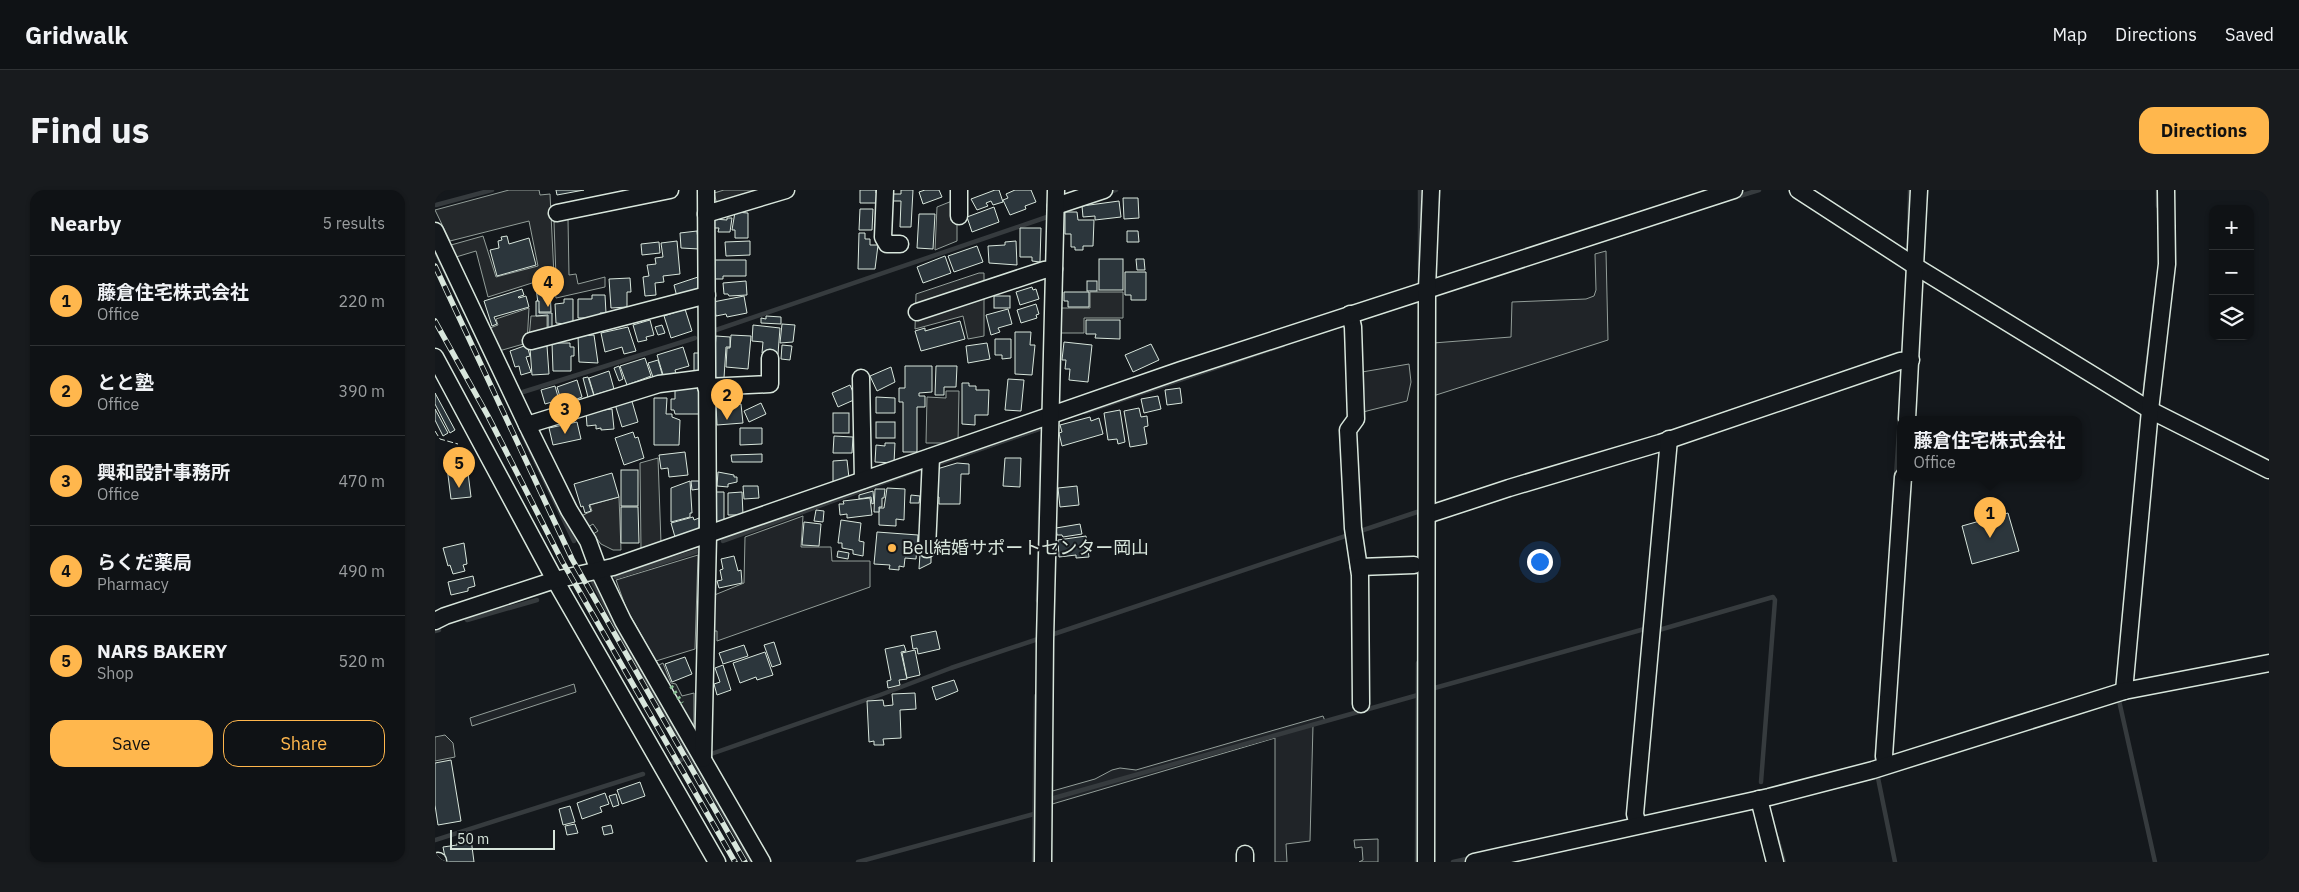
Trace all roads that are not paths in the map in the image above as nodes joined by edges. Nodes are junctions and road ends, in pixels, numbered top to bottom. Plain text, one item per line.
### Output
1 (670, 190) edge
2 (706, 190) edge
3 (785, 190) edge
4 (885, 190) edge
5 (959, 190) edge
6 (1104, 190) edge
7 (1431, 190) edge
8 (1733, 190) edge
9 (1798, 190) edge
10 (1919, 190) edge
11 (2166, 190) edge
12 (1056, 205) edge
13 (557, 213) dead end
14 (706, 214) junction
15 (959, 216) dead end
16 (435, 231) edge
17 (900, 244) dead end
18 (1915, 266) junction
19 (1049, 269) junction
20 (1427, 289) junction
21 (707, 295) junction
22 (917, 312) dead end
23 (1352, 320) junction
24 (531, 341) dead end
25 (435, 357) edge
26 (770, 358) dead end
27 (1906, 360) junction
28 (861, 378) dead end
29 (706, 382) junction
30 (2150, 410) junction
31 (1051, 415) junction
32 (1907, 416) edge
33 (527, 425) junction
34 (1669, 439) junction
35 (931, 463) junction
36 (2269, 470) edge
37 (863, 480) junction
38 (1903, 481) edge
39 (1427, 516) junction
40 (707, 535) junction
41 (927, 549) dead end
42 (1414, 565) dead end
43 (1359, 568) junction
44 (599, 571) junction
45 (555, 580) junction
46 (435, 619) edge
47 (2269, 663) edge
48 (2120, 692) junction
49 (1361, 704) dead end
50 (703, 759) junction
51 (1882, 764) junction
52 (1764, 798) junction
53 (1636, 820) junction
54 (717, 862) edge
55 (762, 862) edge
56 (1043, 862) edge
57 (1426, 862) edge
58 (1474, 862) edge
59 (1775, 862) edge

1 - 13 street
2 - 14 street
3 - 14 street
4 - 17 street
5 - 15 street
6 - 12 street
7 - 20 street
8 - 20 street
9 - 18 street
10 - 18 street
11 - 30 street
12 - 19 street
14 - 21 street
16 - 33 street
18 - 27 street
18 - 30 street
19 - 22 street
19 - 31 street
20 - 23 street
20 - 39 street
21 - 24 street
21 - 29 street
23 - 31 street
23 - 43 street
25 - 45 street
26 - 29 street
27 - 32 street
27 - 34 street
28 - 37 street
29 - 33 street
29 - 40 street
30 - 36 street
30 - 48 street
31 - 35 street
31 - 56 street
33 - 44 street
34 - 39 street
34 - 53 street
35 - 37 street
35 - 41 street
37 - 40 street
38 - 51 street
39 - 57 street
40 - 44 street
40 - 50 street
42 - 43 street
43 - 49 street
44 - 45 street
44 - 50 street
45 - 46 street
45 - 54 street
47 - 48 street
48 - 51 street
50 - 55 street
51 - 52 street
52 - 53 street
52 - 59 street
53 - 58 street

